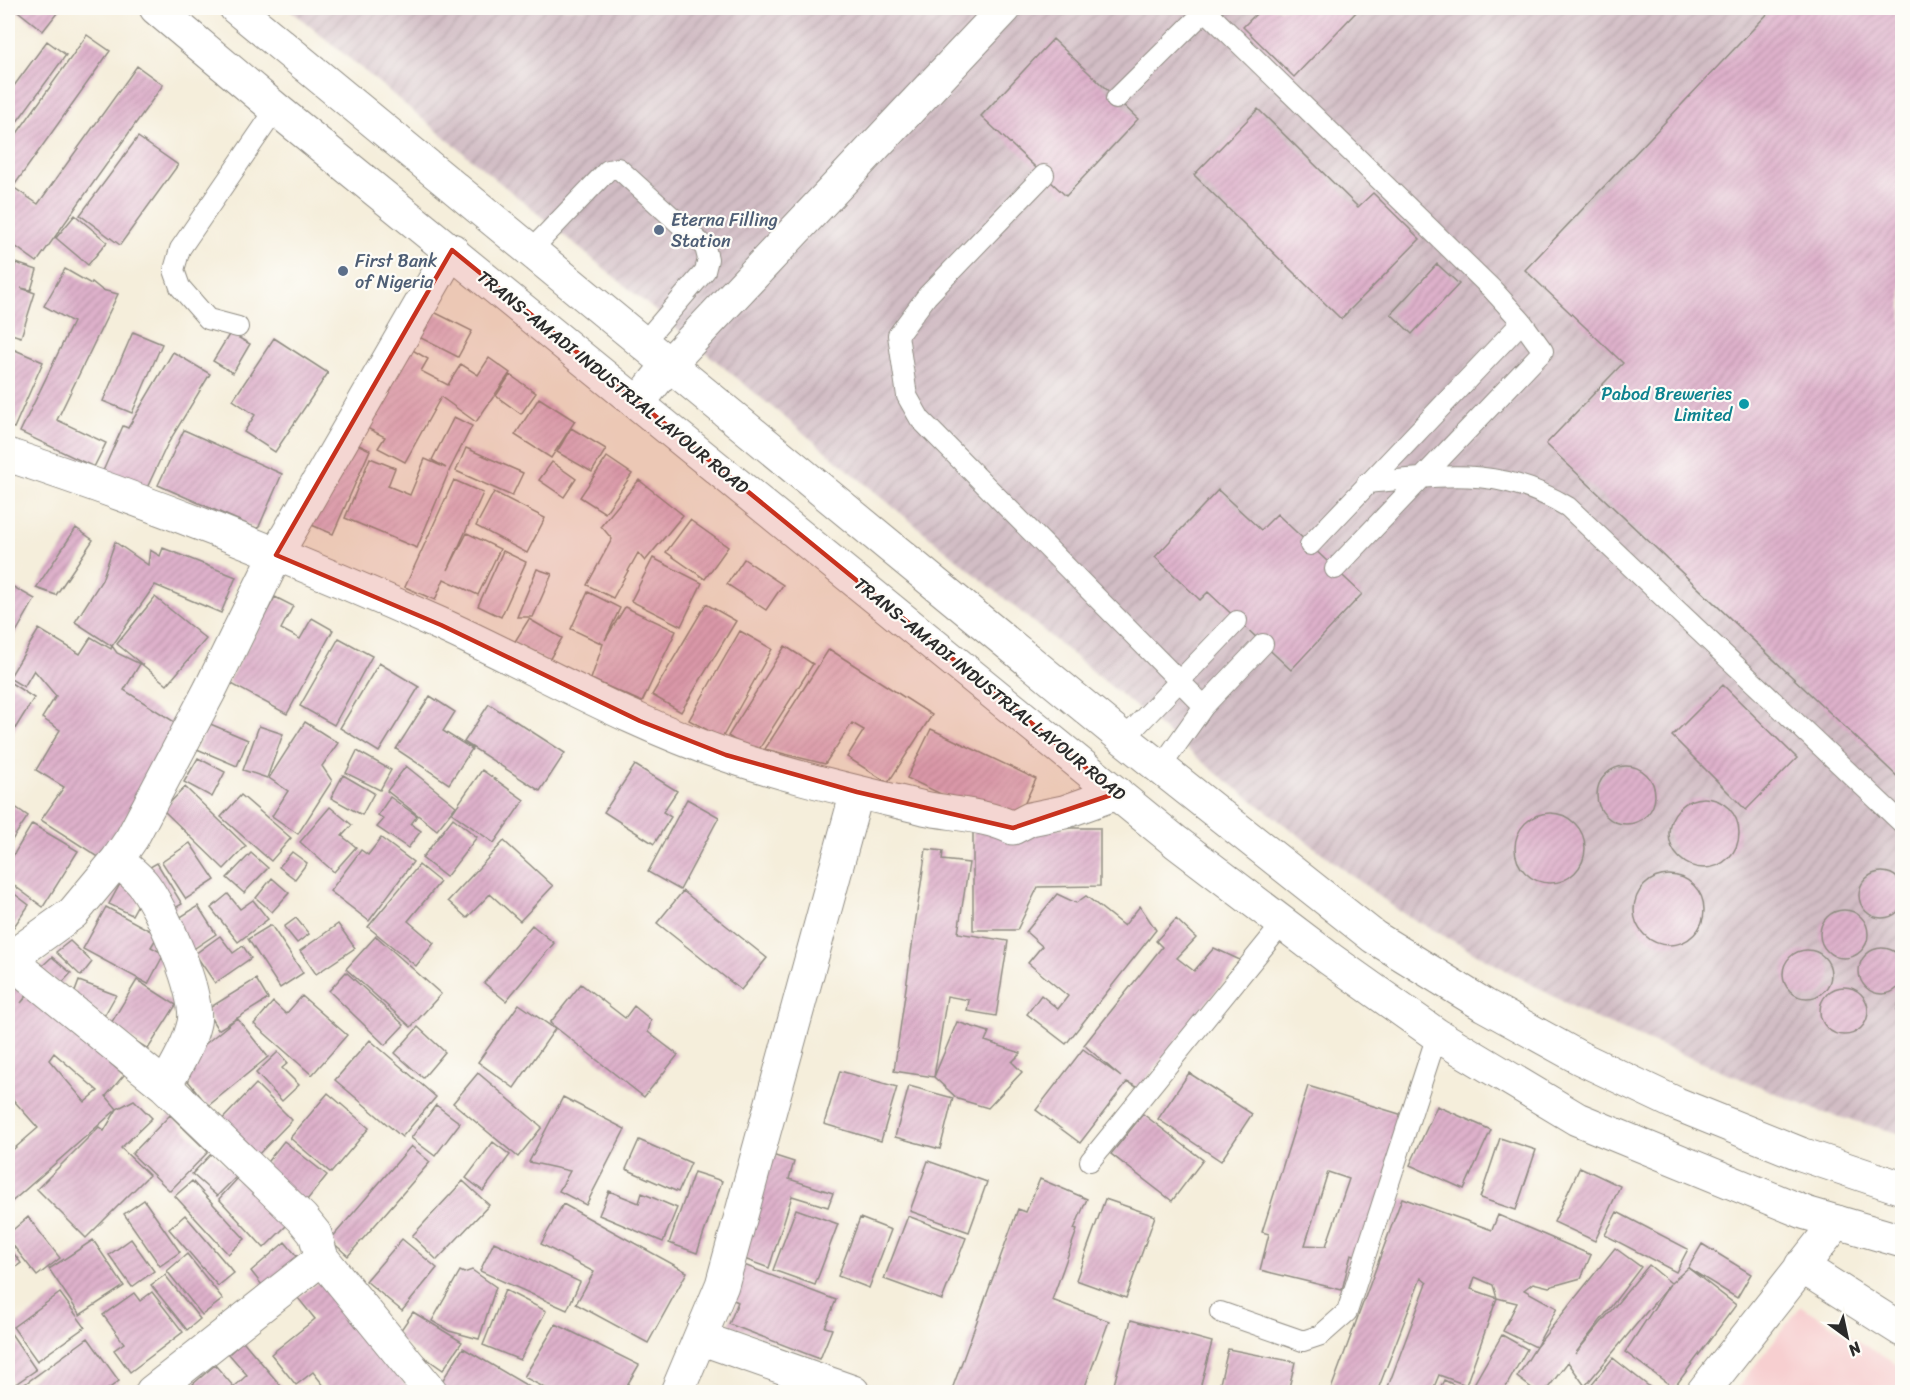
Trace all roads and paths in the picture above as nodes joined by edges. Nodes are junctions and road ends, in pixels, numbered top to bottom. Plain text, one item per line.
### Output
1 (156, 8) edge
2 (236, 8) edge
3 (1005, 8) edge
4 (1207, 9) edge
5 (1116, 99) dead end
6 (276, 109) junction
7 (1044, 175) dead end
8 (452, 250) junction
9 (531, 250) junction
10 (1522, 322) junction
11 (238, 327) dead end
12 (644, 342) junction
13 (670, 363) junction
14 (638, 403) junction
15 (8, 455) edge
16 (1421, 478) junction
17 (1367, 483) junction
18 (1310, 545) dead end
19 (276, 555) junction
20 (1335, 568) dead end
21 (1237, 621) dead end
22 (1263, 644) dead end
23 (1180, 682) junction
24 (1204, 706) junction
25 (1124, 739) junction
26 (1160, 768) junction
27 (857, 792) junction
28 (1117, 793) junction
29 (1902, 823) edge
30 (117, 860) junction
31 (1283, 923) junction
32 (8, 959) edge
33 (1437, 1035) junction
34 (165, 1086) junction
35 (1090, 1161) dead end
36 (1902, 1188) edge
37 (1837, 1222) junction
38 (1902, 1241) edge
39 (322, 1258) junction
40 (1801, 1266) junction
41 (1220, 1312) dead end
42 (1902, 1330) edge
43 (700, 1338) junction
44 (152, 1392) edge
45 (431, 1392) edge
46 (677, 1392) edge
47 (853, 1392) edge
48 (1703, 1392) edge

1 - 6 street, TRANS-AMADI INDUSTRIAL LAYOUR ROAD
2 - 9 street
3 - 13 street
4 - 5 lane
4 - 10 lane
6 - 8 street, TRANS-AMADI INDUSTRIAL LAYOUR ROAD
6 - 11 lane
7 - 23 lane
8 - 14 street, TRANS-AMADI INDUSTRIAL LAYOUR ROAD
8 - 19 street
9 - 12 street
9 - 12 lane
10 - 16 lane
10 - 17 lane
12 - 13 street
13 - 14 street
13 - 25 street
14 - 28 street, TRANS-AMADI INDUSTRIAL LAYOUR ROAD
15 - 19 street
16 - 17 lane
16 - 20 lane
16 - 29 lane
17 - 18 lane
19 - 27 street
19 - 30 street
21 - 23 lane
22 - 24 lane
23 - 24 lane
23 - 25 lane
24 - 26 lane
25 - 26 street
26 - 36 street
27 - 28 street
27 - 43 street
28 - 31 street, TRANS-AMADI INDUSTRIAL LAYOUR ROAD
30 - 32 street
30 - 34 street
31 - 33 street, TRANS-AMADI INDUSTRIAL LAYOUR ROAD
31 - 35 lane
32 - 34 street
33 - 37 street, TRANS-AMADI INDUSTRIAL LAYOUR ROAD
33 - 41 lane
34 - 39 street
37 - 38 street, TRANS-AMADI INDUSTRIAL LAYOUR ROAD
37 - 40 street
39 - 44 street
39 - 45 street
40 - 42 street
40 - 48 street
43 - 46 street
43 - 47 street

